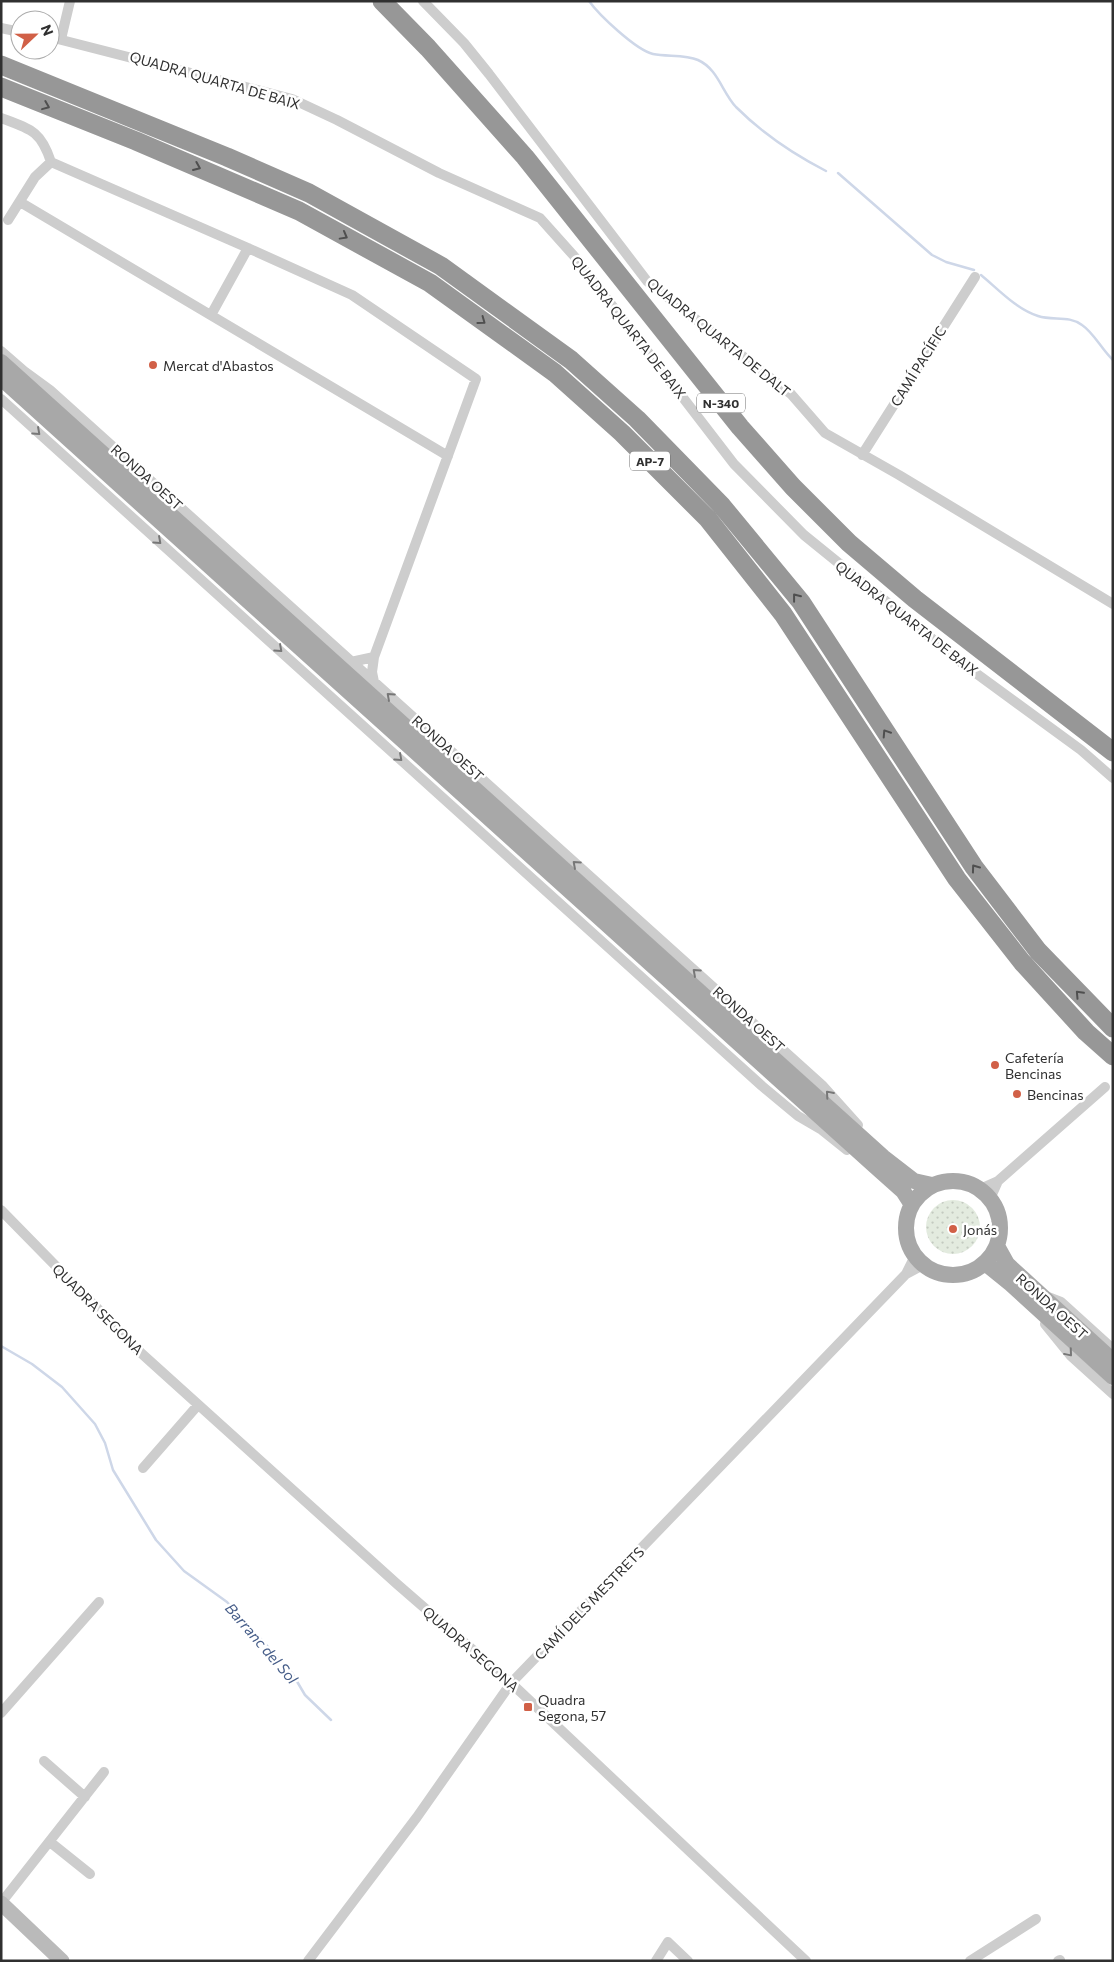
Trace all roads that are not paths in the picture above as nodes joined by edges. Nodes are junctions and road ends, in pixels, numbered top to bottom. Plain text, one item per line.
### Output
1 (70, 1) edge
2 (382, 1) edge
3 (424, 1) edge
4 (61, 39) joint
5 (1, 65) edge
6 (1, 87) edge
7 (1, 118) edge
8 (51, 162) junction
9 (20, 202) junction
10 (8, 220) dead end
11 (248, 248) junction
12 (975, 277) dead end
13 (211, 315) junction
14 (1, 351) edge
15 (1, 362) edge
16 (1, 378) edge
17 (1, 399) edge
18 (862, 455) junction
19 (448, 456) junction
20 (1113, 604) edge
21 (374, 657) junction
22 (351, 662) junction
23 (374, 682) junction
24 (1113, 752) edge
25 (1113, 778) edge
26 (1113, 1028) edge
27 (1113, 1056) edge
28 (1105, 1087) dead end
29 (879, 1161) junction
30 (932, 1185) junction
31 (985, 1194) junction
32 (912, 1205) junction
33 (1, 1210) edge
34 (997, 1246) junction
35 (919, 1260) junction
36 (985, 1264) junction
37 (1033, 1297) junction
38 (1113, 1349) edge
39 (1113, 1361) edge
40 (1113, 1378) edge
41 (1113, 1394) edge
42 (198, 1404) junction
43 (143, 1468) dead end
44 (99, 1602) dead end
45 (511, 1683) junction
46 (1, 1713) edge
47 (44, 1761) dead end
48 (104, 1772) dead end
49 (85, 1797) junction
50 (50, 1842) junction
51 (90, 1874) dead end
52 (1, 1903) edge
53 (1036, 1919) dead end
54 (62, 1961) edge
55 (308, 1961) edge
56 (656, 1961) edge
57 (688, 1961) edge
58 (806, 1961) edge
59 (970, 1961) edge

1 - 4 street
2 - 24 highway, N-340
3 - 18 street, QUADRA QUARTA DE DALT
4 - 25 street, QUADRA QUARTA DE BAIX
26 -> 5 highway, AP-7
6 -> 27 highway, AP-7
7 - 8 street
8 - 9 street
8 - 11 street
9 - 10 street
9 - 13 street
11 - 13 street
11 - 19 street
12 - 18 street, CAMÍ PACÍFIC
13 - 19 street
14 - 22 street, RONDA OEST
15 - 29 main road, RONDA OEST
16 - 29 main road, RONDA OEST
17 -> 29 street, RONDA OEST
18 - 20 street, QUADRA QUARTA DE DALT
19 - 21 street
21 - 22 street
21 - 23 street
22 - 23 street, RONDA OEST
29 -> 23 street, RONDA OEST
28 - 31 street
29 - 30 main road, RONDA OEST
29 - 32 main road, RONDA OEST
30 - 31 main road
30 - 32 main road
31 - 34 main road
32 - 35 main road
33 - 42 street, QUADRA SEGONA
34 - 36 main road
34 - 37 main road, RONDA OEST
35 - 36 main road
35 - 45 street, CAMÍ DELS MESTRETS
36 - 37 main road, RONDA OEST
37 - 38 street
37 - 39 main road, RONDA OEST
37 - 40 main road, RONDA OEST
37 -> 41 street, RONDA OEST
42 - 43 street
42 - 45 street, QUADRA SEGONA
44 - 46 street
45 - 55 street, CAMÍ DELS MESTRETS
45 - 58 street, QUADRA SEGONA
47 - 49 street
48 - 49 street
49 - 50 street
50 - 51 street
50 - 52 street
52 - 54 street
53 - 59 street
56 - 57 street

